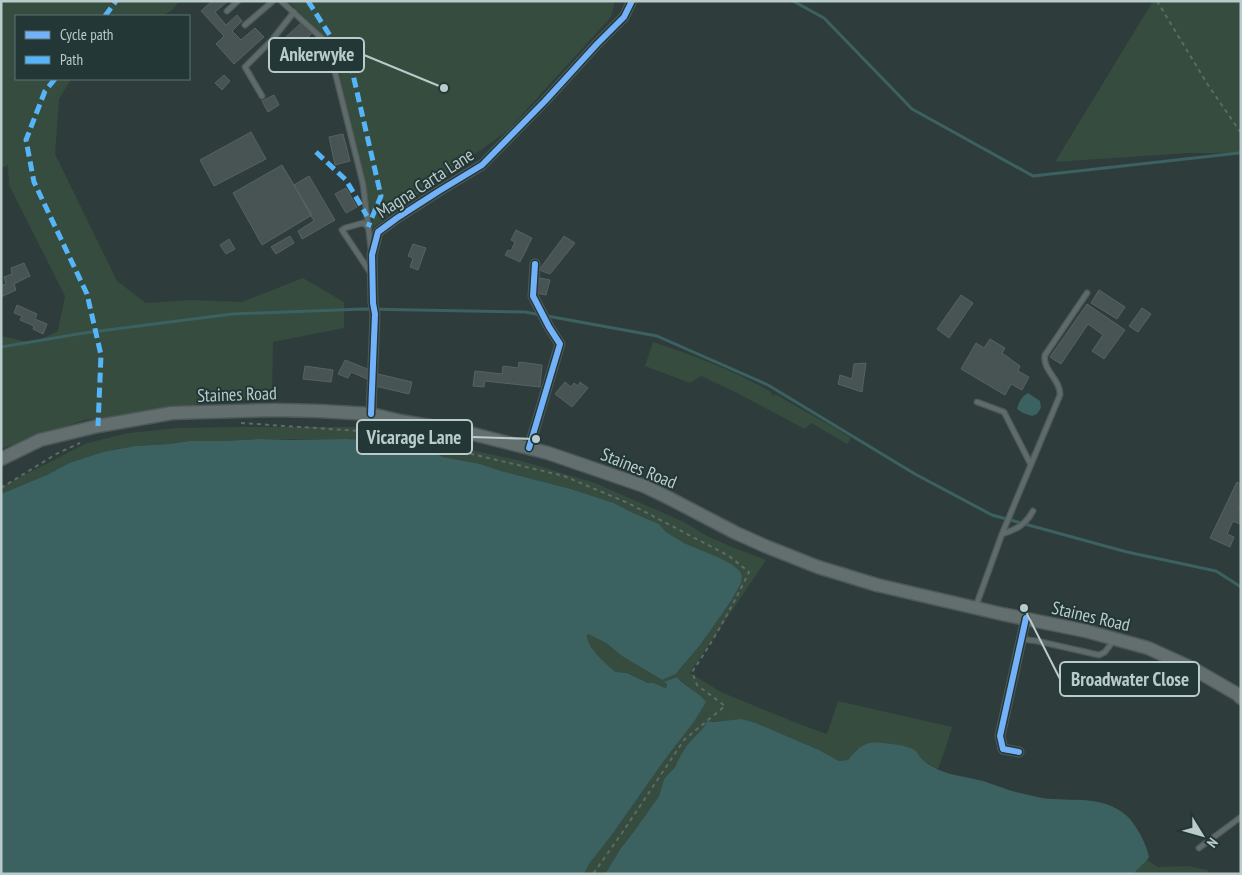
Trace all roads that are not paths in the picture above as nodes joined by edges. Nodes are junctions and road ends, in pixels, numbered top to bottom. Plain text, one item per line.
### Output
1 (238, 1) edge
2 (273, 1) edge
3 (281, 1) edge
4 (632, 1) edge
5 (227, 11) dead end
6 (294, 12) junction
7 (245, 25) dead end
8 (262, 96) dead end
9 (368, 227) junction
10 (372, 255) junction
11 (535, 264) dead end
12 (373, 275) junction
13 (1087, 293) dead end
14 (977, 402) dead end
15 (371, 414) junction
16 (529, 448) junction
17 (1, 459) edge
18 (1031, 465) junction
19 (1033, 511) dead end
20 (1002, 534) junction
21 (975, 608) junction
22 (1026, 618) junction
23 (1021, 639) junction
24 (1115, 639) junction
25 (1241, 698) edge
26 (1019, 752) dead end
27 (1241, 817) edge
28 (1199, 848) dead end

1 - 5 lane
2 - 7 lane
3 - 6 lane
4 - 10 street, Magna Carta Lane
6 - 8 lane
6 - 9 lane
9 - 10 lane
9 - 12 lane
10 - 12 street, Magna Carta Lane
11 - 16 street
12 - 15 street, Magna Carta Lane
13 - 18 lane
14 - 18 lane
15 - 16 main road, Staines Road
15 - 17 main road, Staines Road
16 - 21 main road, Staines Road
18 - 20 lane
19 - 20 lane
20 - 21 lane
21 - 22 main road, Staines Road
22 - 23 street
22 - 24 main road, Staines Road
23 - 24 lane
23 - 26 street
24 - 25 main road, Staines Road
27 - 28 lane

